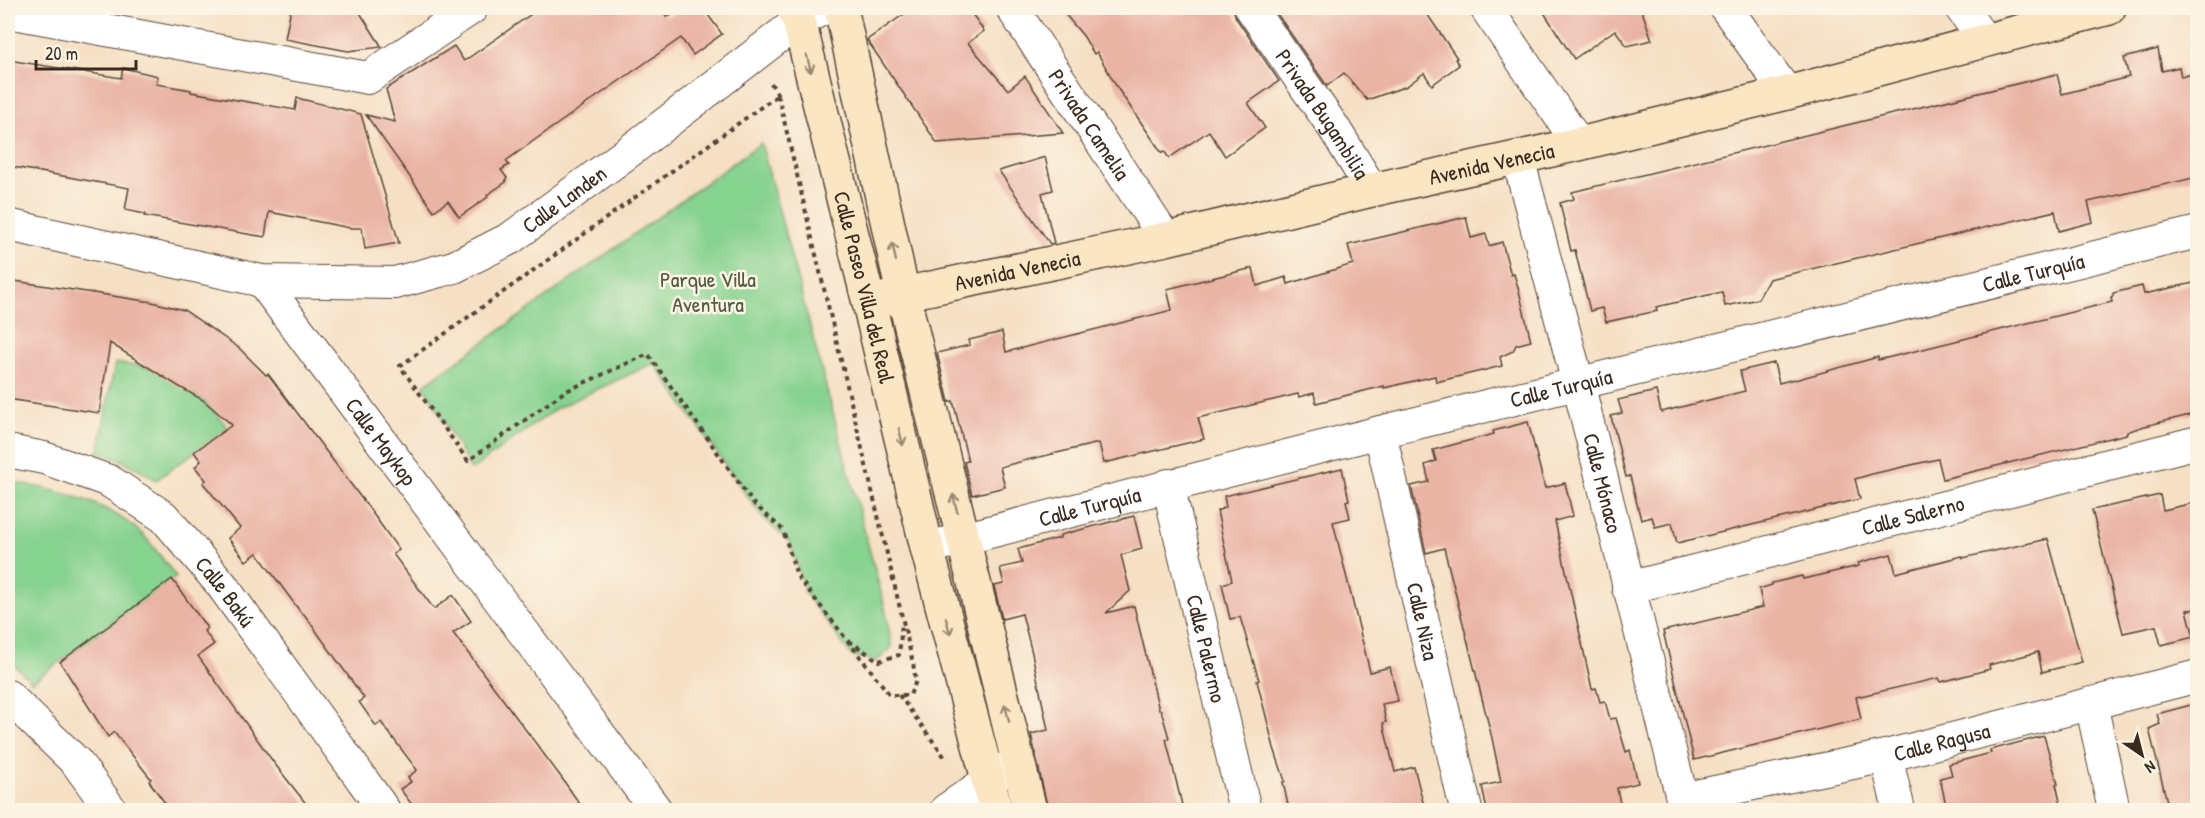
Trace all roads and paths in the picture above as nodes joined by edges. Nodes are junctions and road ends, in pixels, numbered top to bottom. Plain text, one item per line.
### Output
1 (472, 8) edge
2 (841, 8) edge
3 (1012, 8) edge
4 (1251, 8) edge
5 (1486, 8) edge
6 (1726, 8) edge
7 (1961, 8) edge
8 (2109, 8) edge
9 (13, 11) edge
10 (806, 12) edge
11 (1985, 41) junction
12 (1787, 93) junction
13 (1579, 144) junction
14 (1518, 158) junction
15 (1372, 190) junction
16 (8, 225) edge
17 (2198, 232) edge
18 (1166, 239) junction
19 (262, 281) junction
20 (903, 294) junction
21 (869, 303) junction
22 (1578, 383) junction
23 (1380, 432) junction
24 (2198, 442) edge
25 (8, 452) edge
26 (1168, 485) junction
27 (964, 537) junction
28 (927, 548) junction
29 (1629, 588) junction
30 (903, 621) junction
31 (846, 639) junction
32 (2198, 676) edge
33 (899, 695) junction
34 (8, 696) edge
35 (2091, 703) junction
36 (1886, 756) junction
37 (1018, 759) junction
38 (976, 798) edge
39 (1683, 805) edge
40 (111, 810) edge
41 (384, 810) edge
42 (656, 810) edge
43 (1030, 810) edge
44 (1245, 810) edge
45 (1466, 810) edge
46 (1899, 810) edge
47 (2114, 810) edge

1 - 9 street
20 -> 2 street, Calle Paseo Villa del Real
3 - 18 street, Privada Camelia
4 - 15 street, Privada Bugambilia
5 - 13 street
6 - 12 street
7 - 11 street
8 - 11 street, Avenida Venecia
10 - 19 street, Calle Landen
10 -> 21 street, Calle Paseo Villa del Real
11 - 12 street, Avenida Venecia
12 - 13 street, Avenida Venecia
13 - 14 street, Avenida Venecia
14 - 15 street, Avenida Venecia
14 - 22 street, Calle Mónaco
15 - 18 street, Avenida Venecia
16 - 19 street
17 - 22 street, Calle Turquía
18 - 20 street, Avenida Venecia
19 - 42 street, Calle Maykop
20 - 21 street, Avenida Venecia
27 -> 20 street, Calle Paseo Villa del Real
21 -> 28 street, Calle Paseo Villa del Real
22 - 23 street, Calle Turquía
22 - 29 street, Calle Mónaco
23 - 26 street, Calle Turquía
23 - 45 street, Calle Niza
24 - 29 street, Calle Salerno
25 - 41 street, Calle Bakú
26 - 27 street, Calle Turquía
26 - 44 street, Calle Palermo
27 - 28 street, Calle Turquía
37 -> 27 street, Calle Paseo Villa del Real
28 -> 38 street, Calle Paseo Villa del Real
29 - 39 street, Calle Mónaco
30 - 31 path
30 - 31 path
30 - 33 path
31 - 33 path
32 - 35 street, Calle Ragusa
33 - 38 path
34 - 40 street
35 - 36 street, Calle Ragusa
35 - 47 street
36 - 39 street, Calle Ragusa
36 - 46 street
37 - 38 street
37 - 43 street, Calle Paseo Villa del Real

